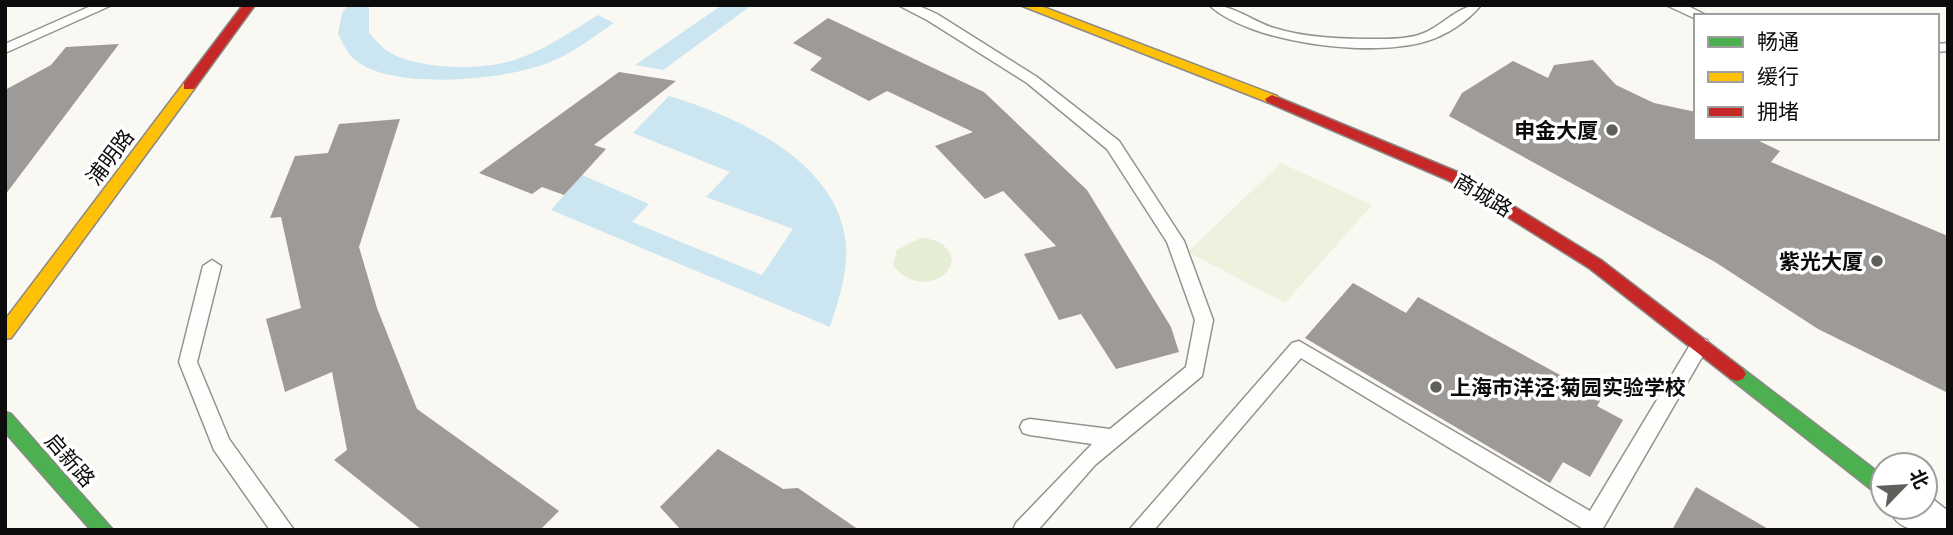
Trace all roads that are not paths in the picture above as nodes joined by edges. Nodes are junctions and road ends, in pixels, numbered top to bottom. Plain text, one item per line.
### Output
1 (105, 5) edge
2 (249, 5) edge
3 (905, 5) edge
4 (1026, 5) edge
5 (1216, 5) edge
6 (1474, 5) edge
7 (1673, 5) edge
8 (1696, 14) edge
9 (5, 49) edge
10 (212, 266) dead end
11 (5, 333) edge
12 (1700, 345) junction
13 (5, 419) edge
14 (1030, 426) dead end
15 (1113, 438) junction
16 (1869, 476) edge
17 (103, 530) edge
18 (283, 530) edge
19 (1024, 530) edge
20 (1140, 530) edge

1 - 9 lane
2 - 11 street, 浦明路
3 - 15 lane
4 - 12 street, 商城路
5 - 6 lane
7 - 8 lane
10 - 18 lane
12 - 16 street, 商城路
12 - 20 lane
13 - 17 street, 启新路
14 - 15 lane
15 - 19 lane

